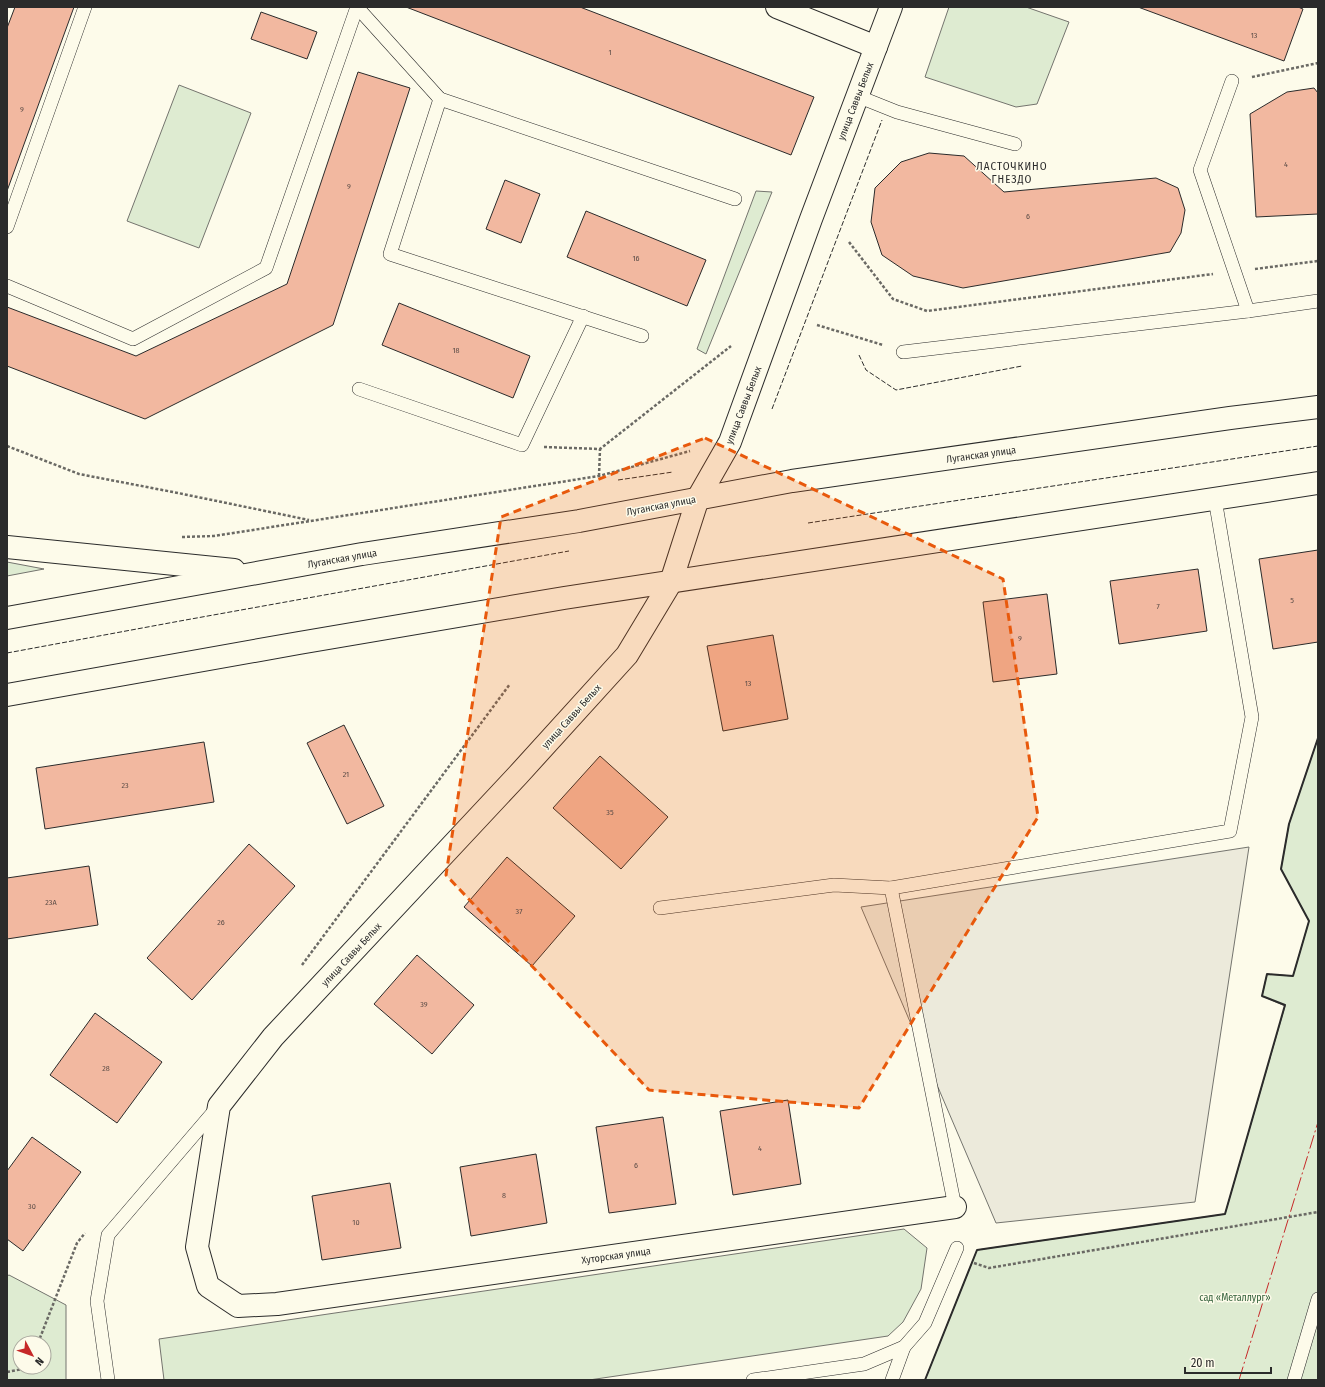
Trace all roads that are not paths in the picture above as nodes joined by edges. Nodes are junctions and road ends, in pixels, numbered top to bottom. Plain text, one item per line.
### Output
1 (85, 7) edge
2 (357, 7) edge
3 (777, 7) edge
4 (891, 7) edge
5 (876, 47) junction
6 (1232, 81) road end
7 (857, 96) junction
8 (440, 99) junction
9 (1015, 144) dead end
10 (735, 198) dead end
11 (7, 227) edge
12 (7, 286) edge
13 (1318, 301) edge
14 (1248, 311) junction
15 (583, 316) junction
16 (642, 336) dead end
17 (903, 352) road end
18 (359, 389) dead end
19 (1318, 407) edge
20 (1318, 483) edge
21 (698, 498) junction
22 (1215, 499) junction
23 (7, 547) edge
24 (261, 572) junction
25 (671, 582) junction
26 (7, 618) edge
27 (38, 690) junction
28 (7, 695) edge
29 (7, 698) edge
30 (891, 888) junction
31 (660, 908) dead end
32 (219, 1106) junction
33 (955, 1207) joint
34 (957, 1248) road end
35 (1318, 1299) edge
36 (277, 1304) joint
37 (904, 1347) junction
38 (108, 1380) edge
39 (753, 1380) edge
40 (892, 1380) edge
41 (1294, 1380) edge

1 - 11 lane
2 - 8 lane
2 - 12 lane
3 - 5 main road
4 - 5 main road, улица Саввы Белых
5 - 7 main road, улица Саввы Белых
6 - 14 lane
7 - 9 lane
7 - 21 main road, улица Саввы Белых
8 - 10 lane
8 - 15 lane
13 - 14 lane
14 - 17 lane
15 - 16 lane
15 - 18 lane
19 - 21 main road, Луганская улица
20 - 22 main road
21 - 24 main road, Луганская улица
21 - 25 main road, улица Саввы Белых
22 - 25 main road
22 - 30 lane
23 - 24 main road
24 - 26 main road, Луганская улица
25 - 27 main road
25 - 32 main road, улица Саввы Белых
27 - 28 main road
27 - 29 main road
30 - 31 lane
30 - 33 lane
32 - 36 main road, улица Саввы Белых
32 - 38 lane
33 - 36 main road, Хуторская улица
34 - 37 lane
35 - 41 lane
37 - 39 lane
37 - 40 lane

